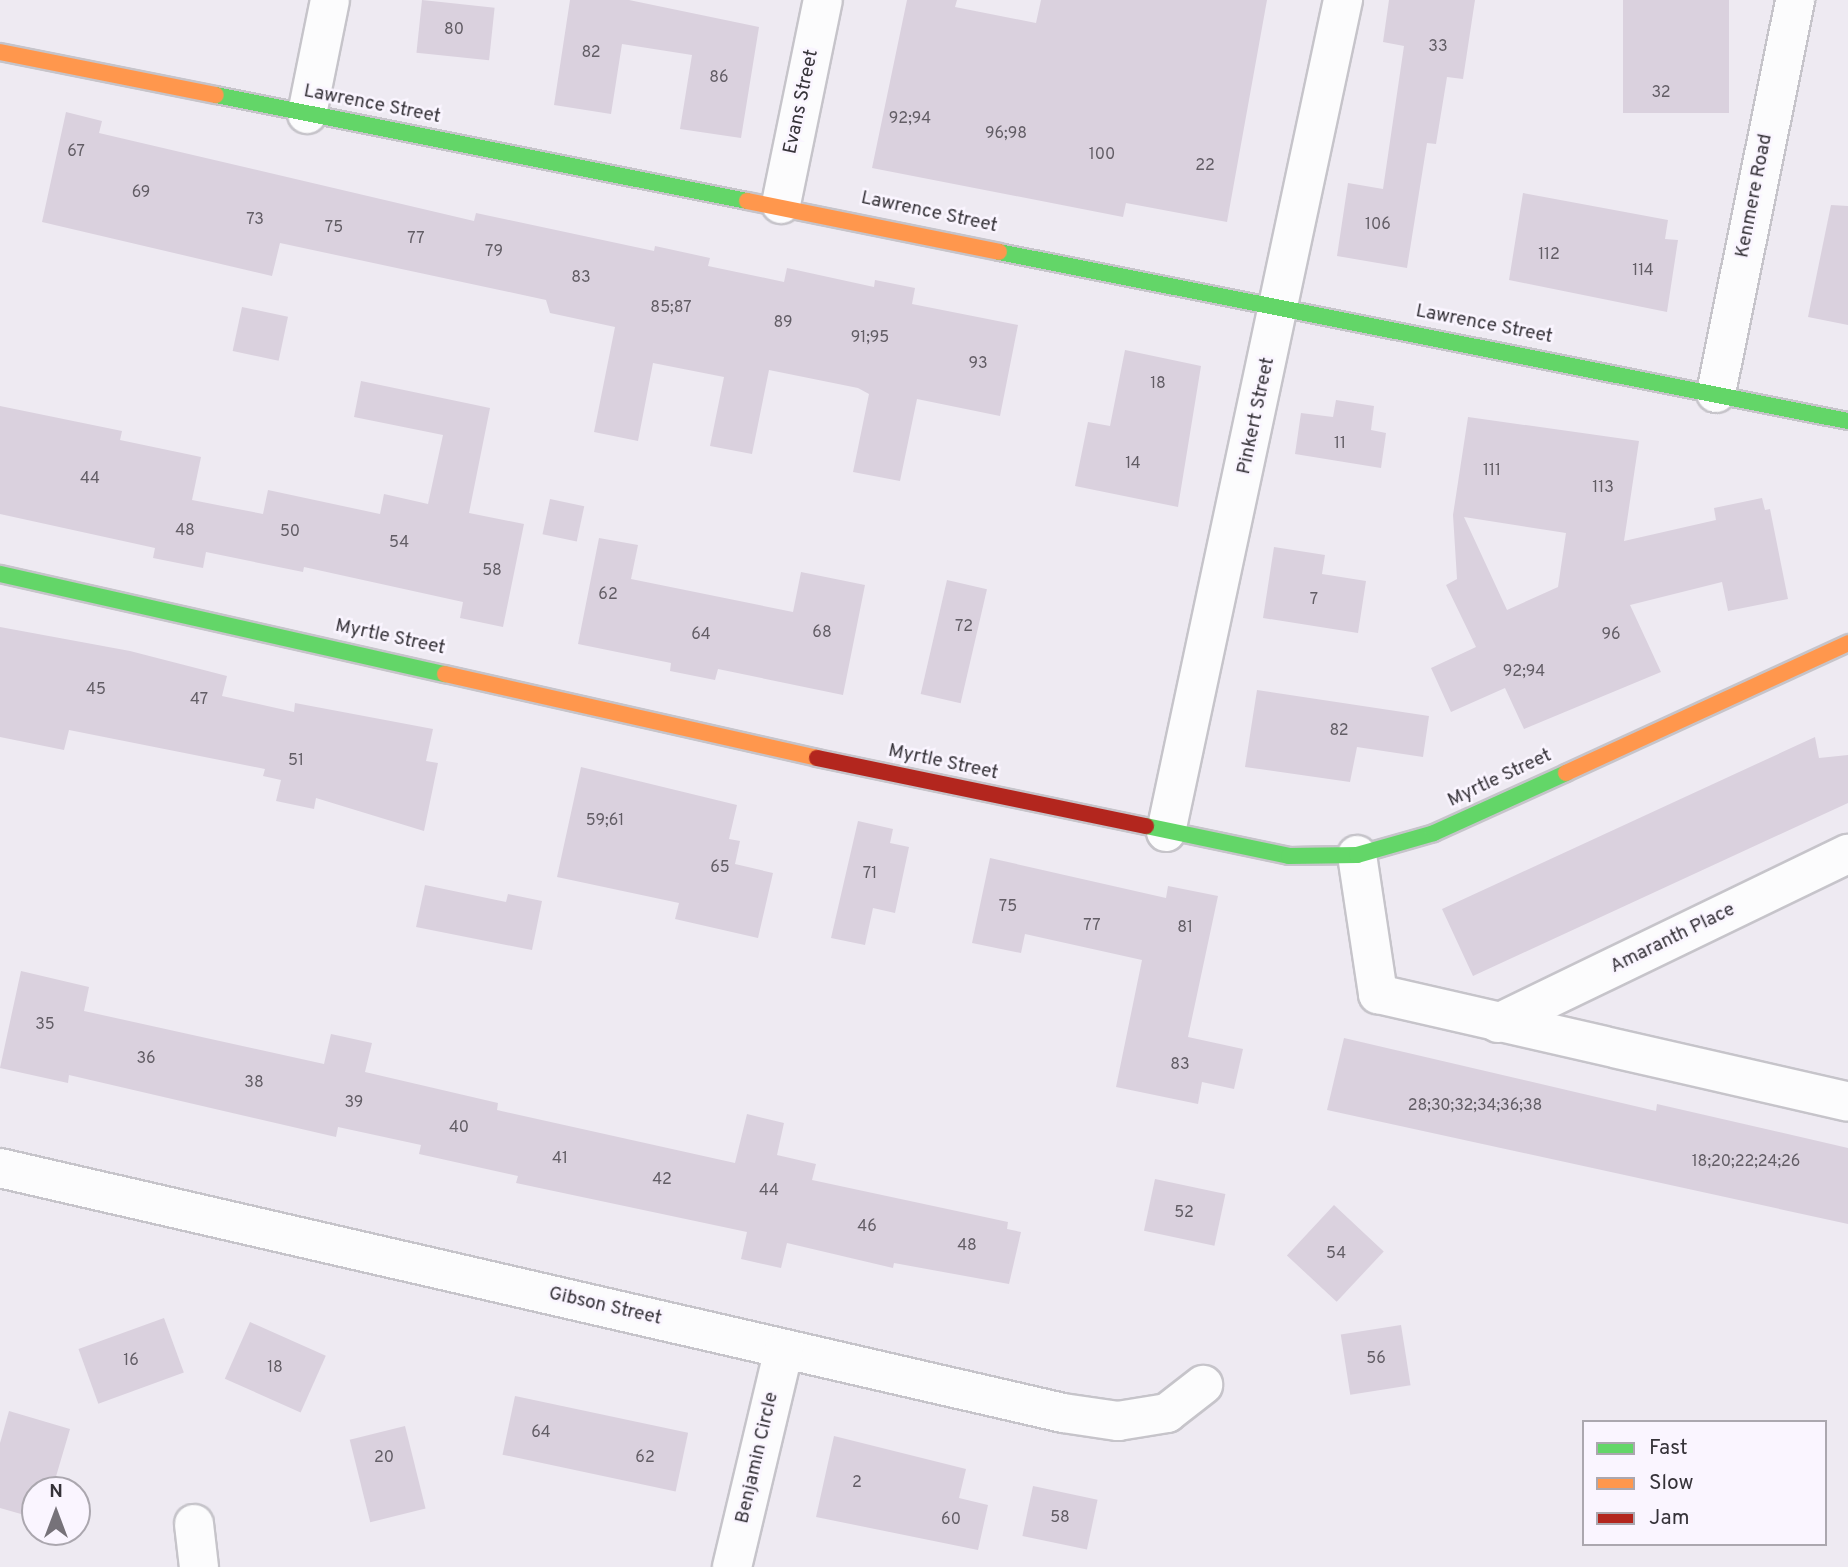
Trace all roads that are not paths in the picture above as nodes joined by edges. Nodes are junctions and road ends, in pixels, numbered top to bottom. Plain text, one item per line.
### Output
1 (330, 0) edge
2 (823, 0) edge
3 (1343, 0) edge
4 (1795, 0) edge
5 (0, 52) edge
6 (307, 114) junction
7 (782, 204) junction
8 (1281, 306) junction
9 (1716, 393) junction
10 (1848, 421) edge
11 (0, 574) edge
12 (1848, 643) edge
13 (1166, 832) junction
14 (1848, 854) edge
15 (1357, 855) junction
16 (1498, 1023) junction
17 (1848, 1102) edge
18 (0, 1168) edge
19 (784, 1349) junction
20 (1203, 1385) dead end
21 (194, 1524) dead end
22 (199, 1567) edge
23 (732, 1567) edge

1 - 6 street
2 - 7 street, Evans Street
3 - 8 street, Pinkert Street
4 - 9 street, Kenmere Road
5 - 6 street, Lawrence Street
6 - 7 street, Lawrence Street
7 - 8 street, Lawrence Street
8 - 9 street, Lawrence Street
8 - 13 street, Pinkert Street
9 - 10 street, Lawrence Street
11 - 13 street, Myrtle Street
12 - 15 street, Myrtle Street
13 - 15 street, Myrtle Street
14 - 16 street, Amaranth Place
15 - 16 street
16 - 17 street
18 - 19 street, Gibson Street
19 - 20 street, Gibson Street
19 - 23 street, Benjamin Circle
21 - 22 street

